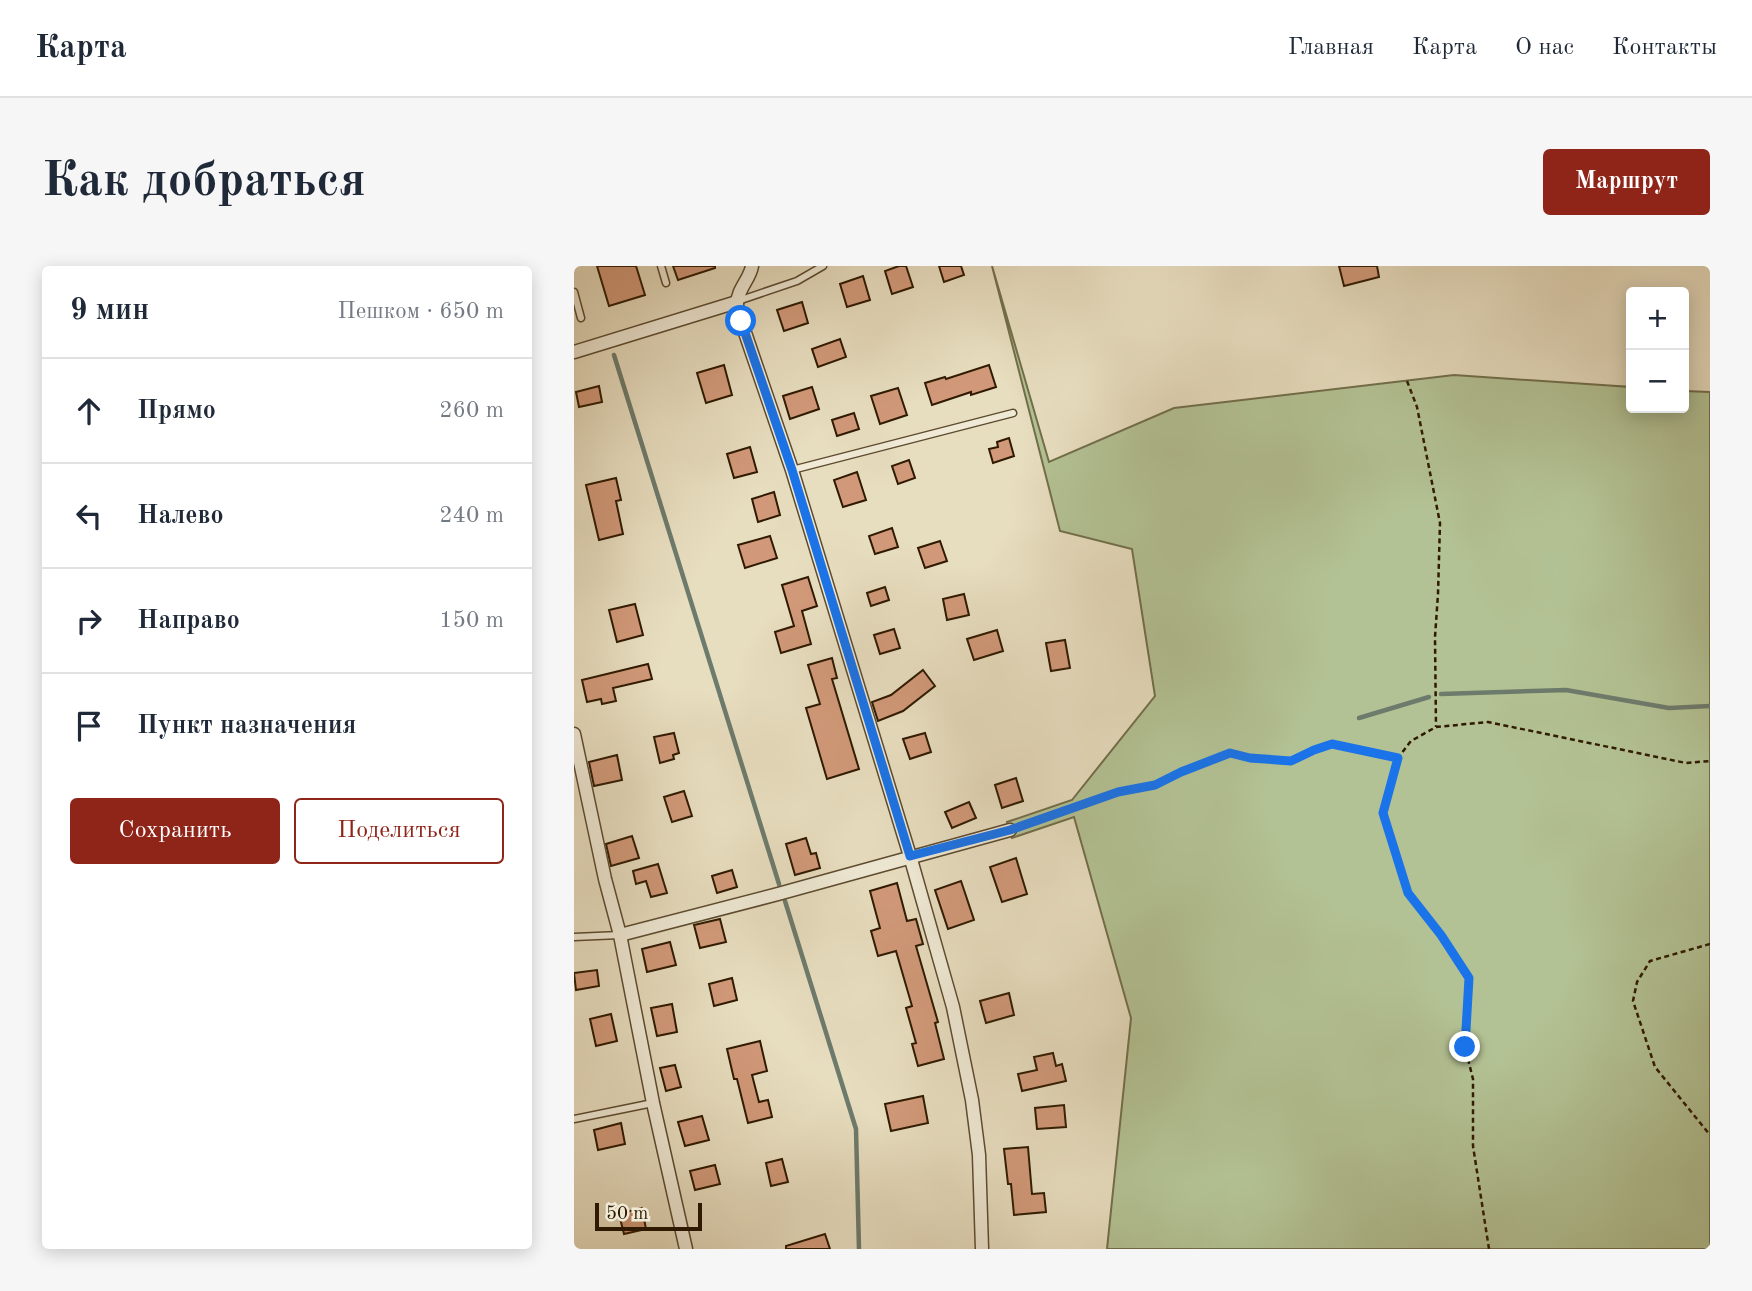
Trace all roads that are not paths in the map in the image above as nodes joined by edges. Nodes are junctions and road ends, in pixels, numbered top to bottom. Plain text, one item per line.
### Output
1 (660, 266) edge
2 (752, 266) edge
3 (823, 266) edge
4 (666, 283) dead end
5 (574, 292) edge
6 (737, 302) junction
7 (581, 318) dead end
8 (574, 352) edge
9 (1013, 413) dead end
10 (792, 470) junction
11 (574, 734) edge
12 (1010, 830) road end
13 (910, 856) junction
14 (620, 935) junction
15 (574, 937) edge
16 (653, 1103) junction
17 (574, 1119) edge
18 (686, 1249) edge
19 (982, 1249) edge

1 - 4 lane
2 - 6 street
3 - 6 lane
5 - 7 lane
6 - 8 street
6 - 10 street
9 - 10 lane
10 - 13 street
11 - 14 street
12 - 13 street
13 - 14 street
13 - 19 street
14 - 15 lane
14 - 16 street
16 - 17 lane
16 - 18 street

